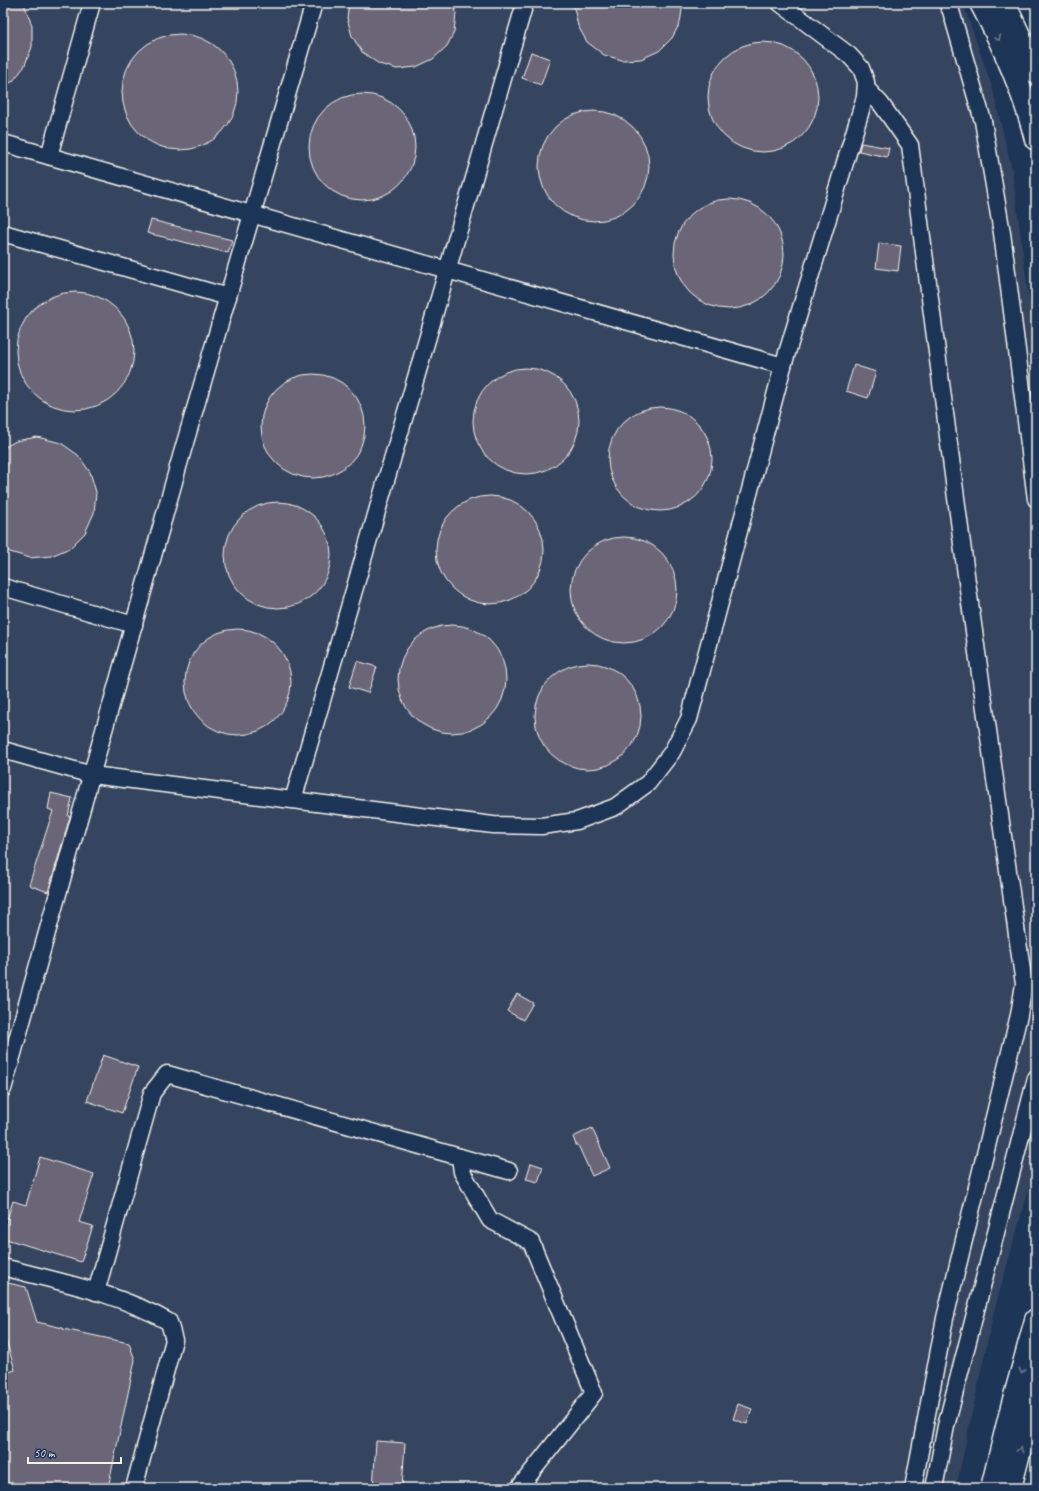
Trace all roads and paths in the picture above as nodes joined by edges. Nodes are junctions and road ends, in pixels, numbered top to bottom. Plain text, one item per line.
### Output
1 (92, 3) edge
2 (314, 3) edge
3 (525, 3) edge
4 (780, 3) edge
5 (947, 3) edge
6 (980, 3) edge
7 (1004, 3) edge
8 (1036, 72) edge
9 (866, 88) junction
10 (1036, 139) edge
11 (3, 143) edge
12 (49, 156) junction
13 (252, 214) junction
14 (3, 233) edge
15 (447, 270) junction
16 (228, 297) junction
17 (783, 366) junction
18 (1036, 499) edge
19 (3, 587) edge
20 (134, 625) junction
21 (3, 750) edge
22 (92, 775) junction
23 (293, 800) junction
24 (10, 1040) edge
25 (1036, 1078) edge
26 (3, 1089) edge
27 (460, 1157) junction
28 (509, 1171) dead end
29 (3, 1267) edge
30 (96, 1292) junction
31 (1036, 1320) edge
32 (1036, 1387) edge
33 (134, 1488) edge
34 (519, 1488) edge
35 (913, 1488) edge
36 (934, 1488) edge
37 (992, 1488) edge
38 (1010, 1488) edge

1 - 12 lane
2 - 13 lane
3 - 15 lane
4 - 9 lane
5 - 18 lane
6 -> 10 highway
7 - 8 highway
9 - 17 lane
9 - 35 lane
11 - 12 lane
12 - 13 lane
13 - 15 lane
13 - 16 lane
14 - 16 lane
15 - 17 lane
15 - 23 lane
16 - 20 lane
17 - 23 lane
19 - 20 lane
20 - 22 lane
21 - 22 lane
22 - 23 lane
22 - 24 lane
24 - 26 lane
25 - 36 lane
27 - 28 lane
27 - 30 lane
27 - 34 lane
29 - 30 lane
30 - 33 lane
31 -> 37 highway
38 -> 32 highway

